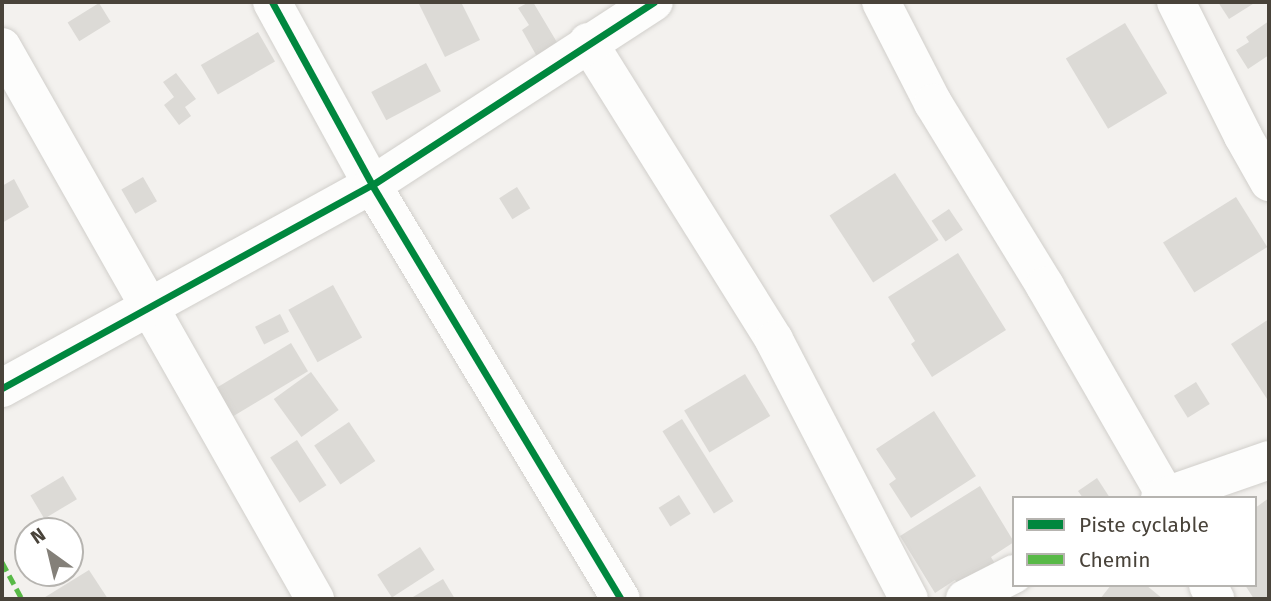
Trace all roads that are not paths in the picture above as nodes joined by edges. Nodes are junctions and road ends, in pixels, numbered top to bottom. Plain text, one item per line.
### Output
1 (272, 2) edge
2 (654, 2) edge
3 (881, 2) edge
4 (1176, 2) edge
5 (588, 43) junction
6 (2, 47) edge
7 (1269, 182) edge
8 (372, 185) junction
9 (152, 308) junction
10 (2, 388) edge
11 (1269, 460) edge
12 (1163, 496) edge
13 (1167, 496) edge
14 (1012, 575) edge
15 (315, 599) edge
16 (621, 599) edge
17 (909, 599) edge
18 (965, 599) edge

1 - 8 street
2 - 5 street
3 - 12 street
4 - 7 street
5 - 8 street
5 - 17 street
6 - 9 street
8 - 9 street
8 - 16 street
9 - 10 street
9 - 15 street
11 - 13 street
14 - 18 street

